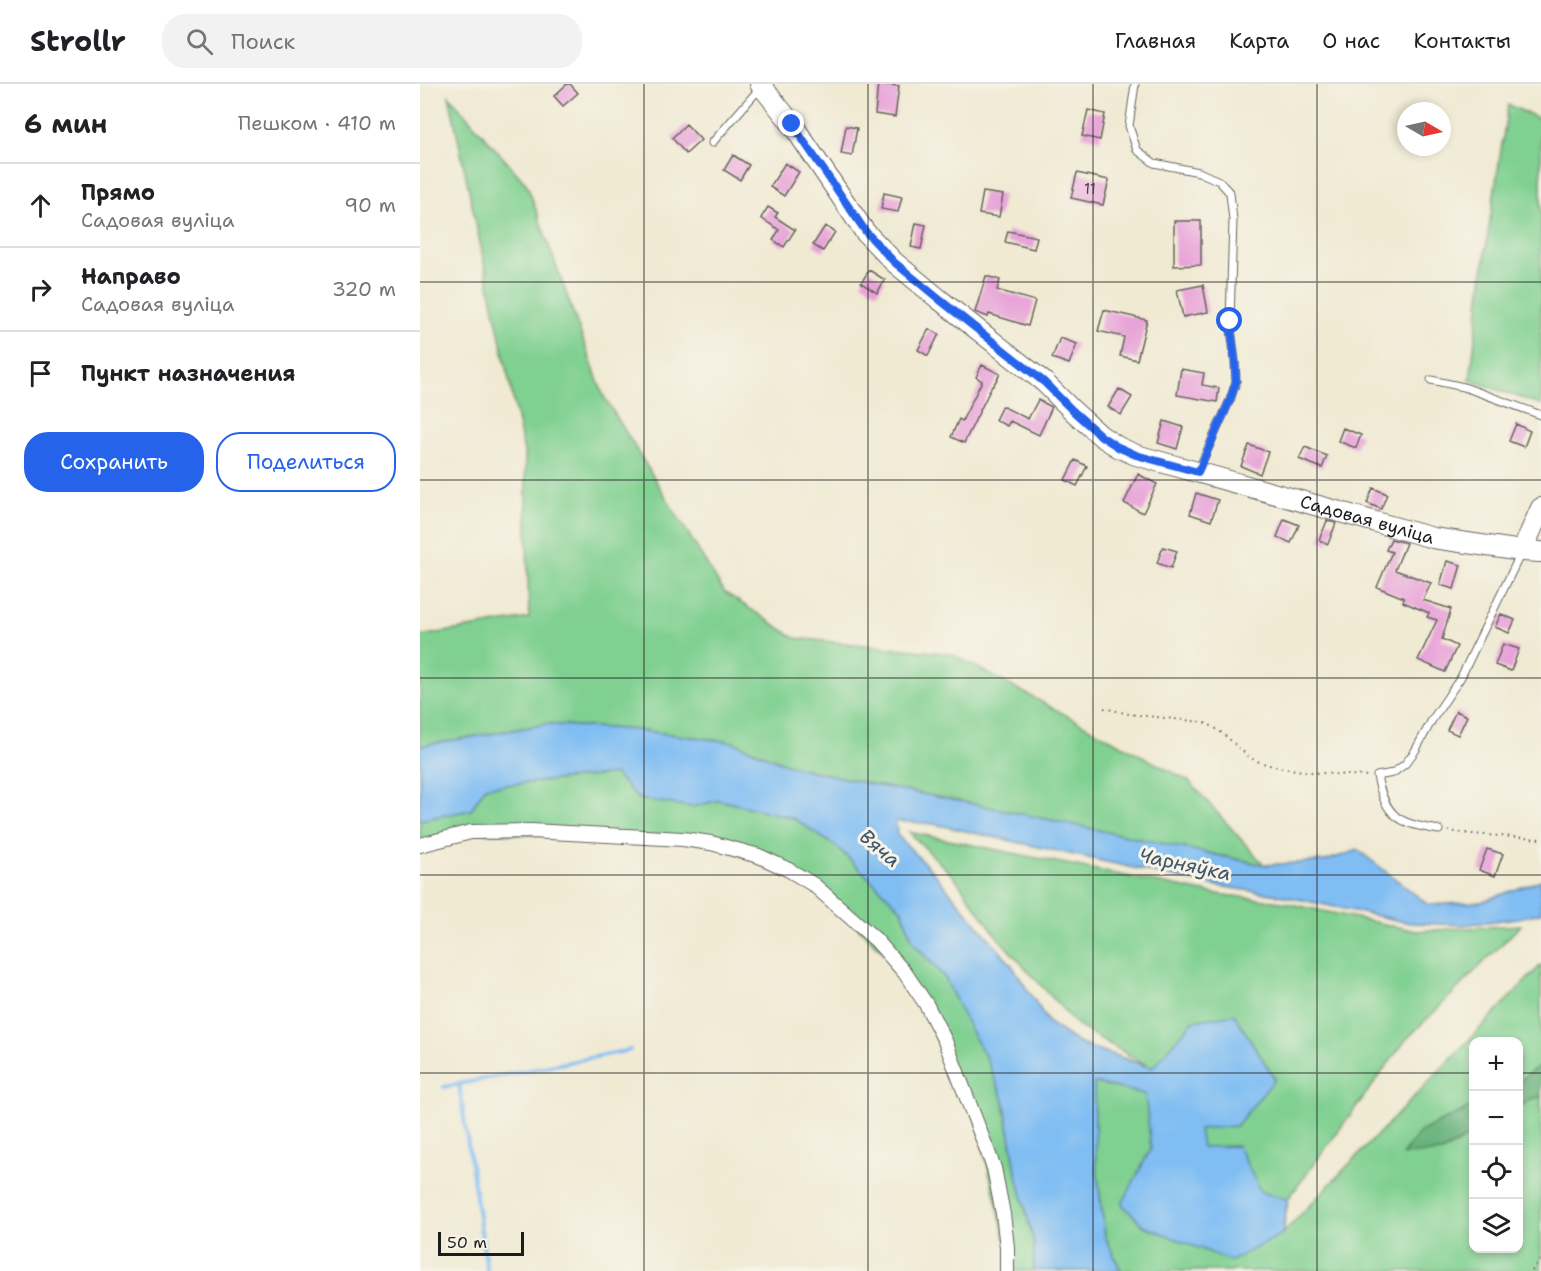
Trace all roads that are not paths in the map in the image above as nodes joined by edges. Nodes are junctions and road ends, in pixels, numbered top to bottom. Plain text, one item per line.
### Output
1 (762, 84) edge
2 (1135, 84) edge
3 (712, 143) dead end
4 (1431, 380) dead end
5 (1541, 415) edge
6 (1198, 472) junction
7 (1541, 508) edge
8 (1532, 552) edge
9 (1439, 830) road end
10 (420, 845) edge
11 (1007, 1271) edge

1 - 3 lane
1 - 6 street, Садовая вуліца
2 - 6 lane
4 - 5 lane
6 - 8 street, Садовая вуліца
7 - 8 street
8 - 9 lane
10 - 11 street

